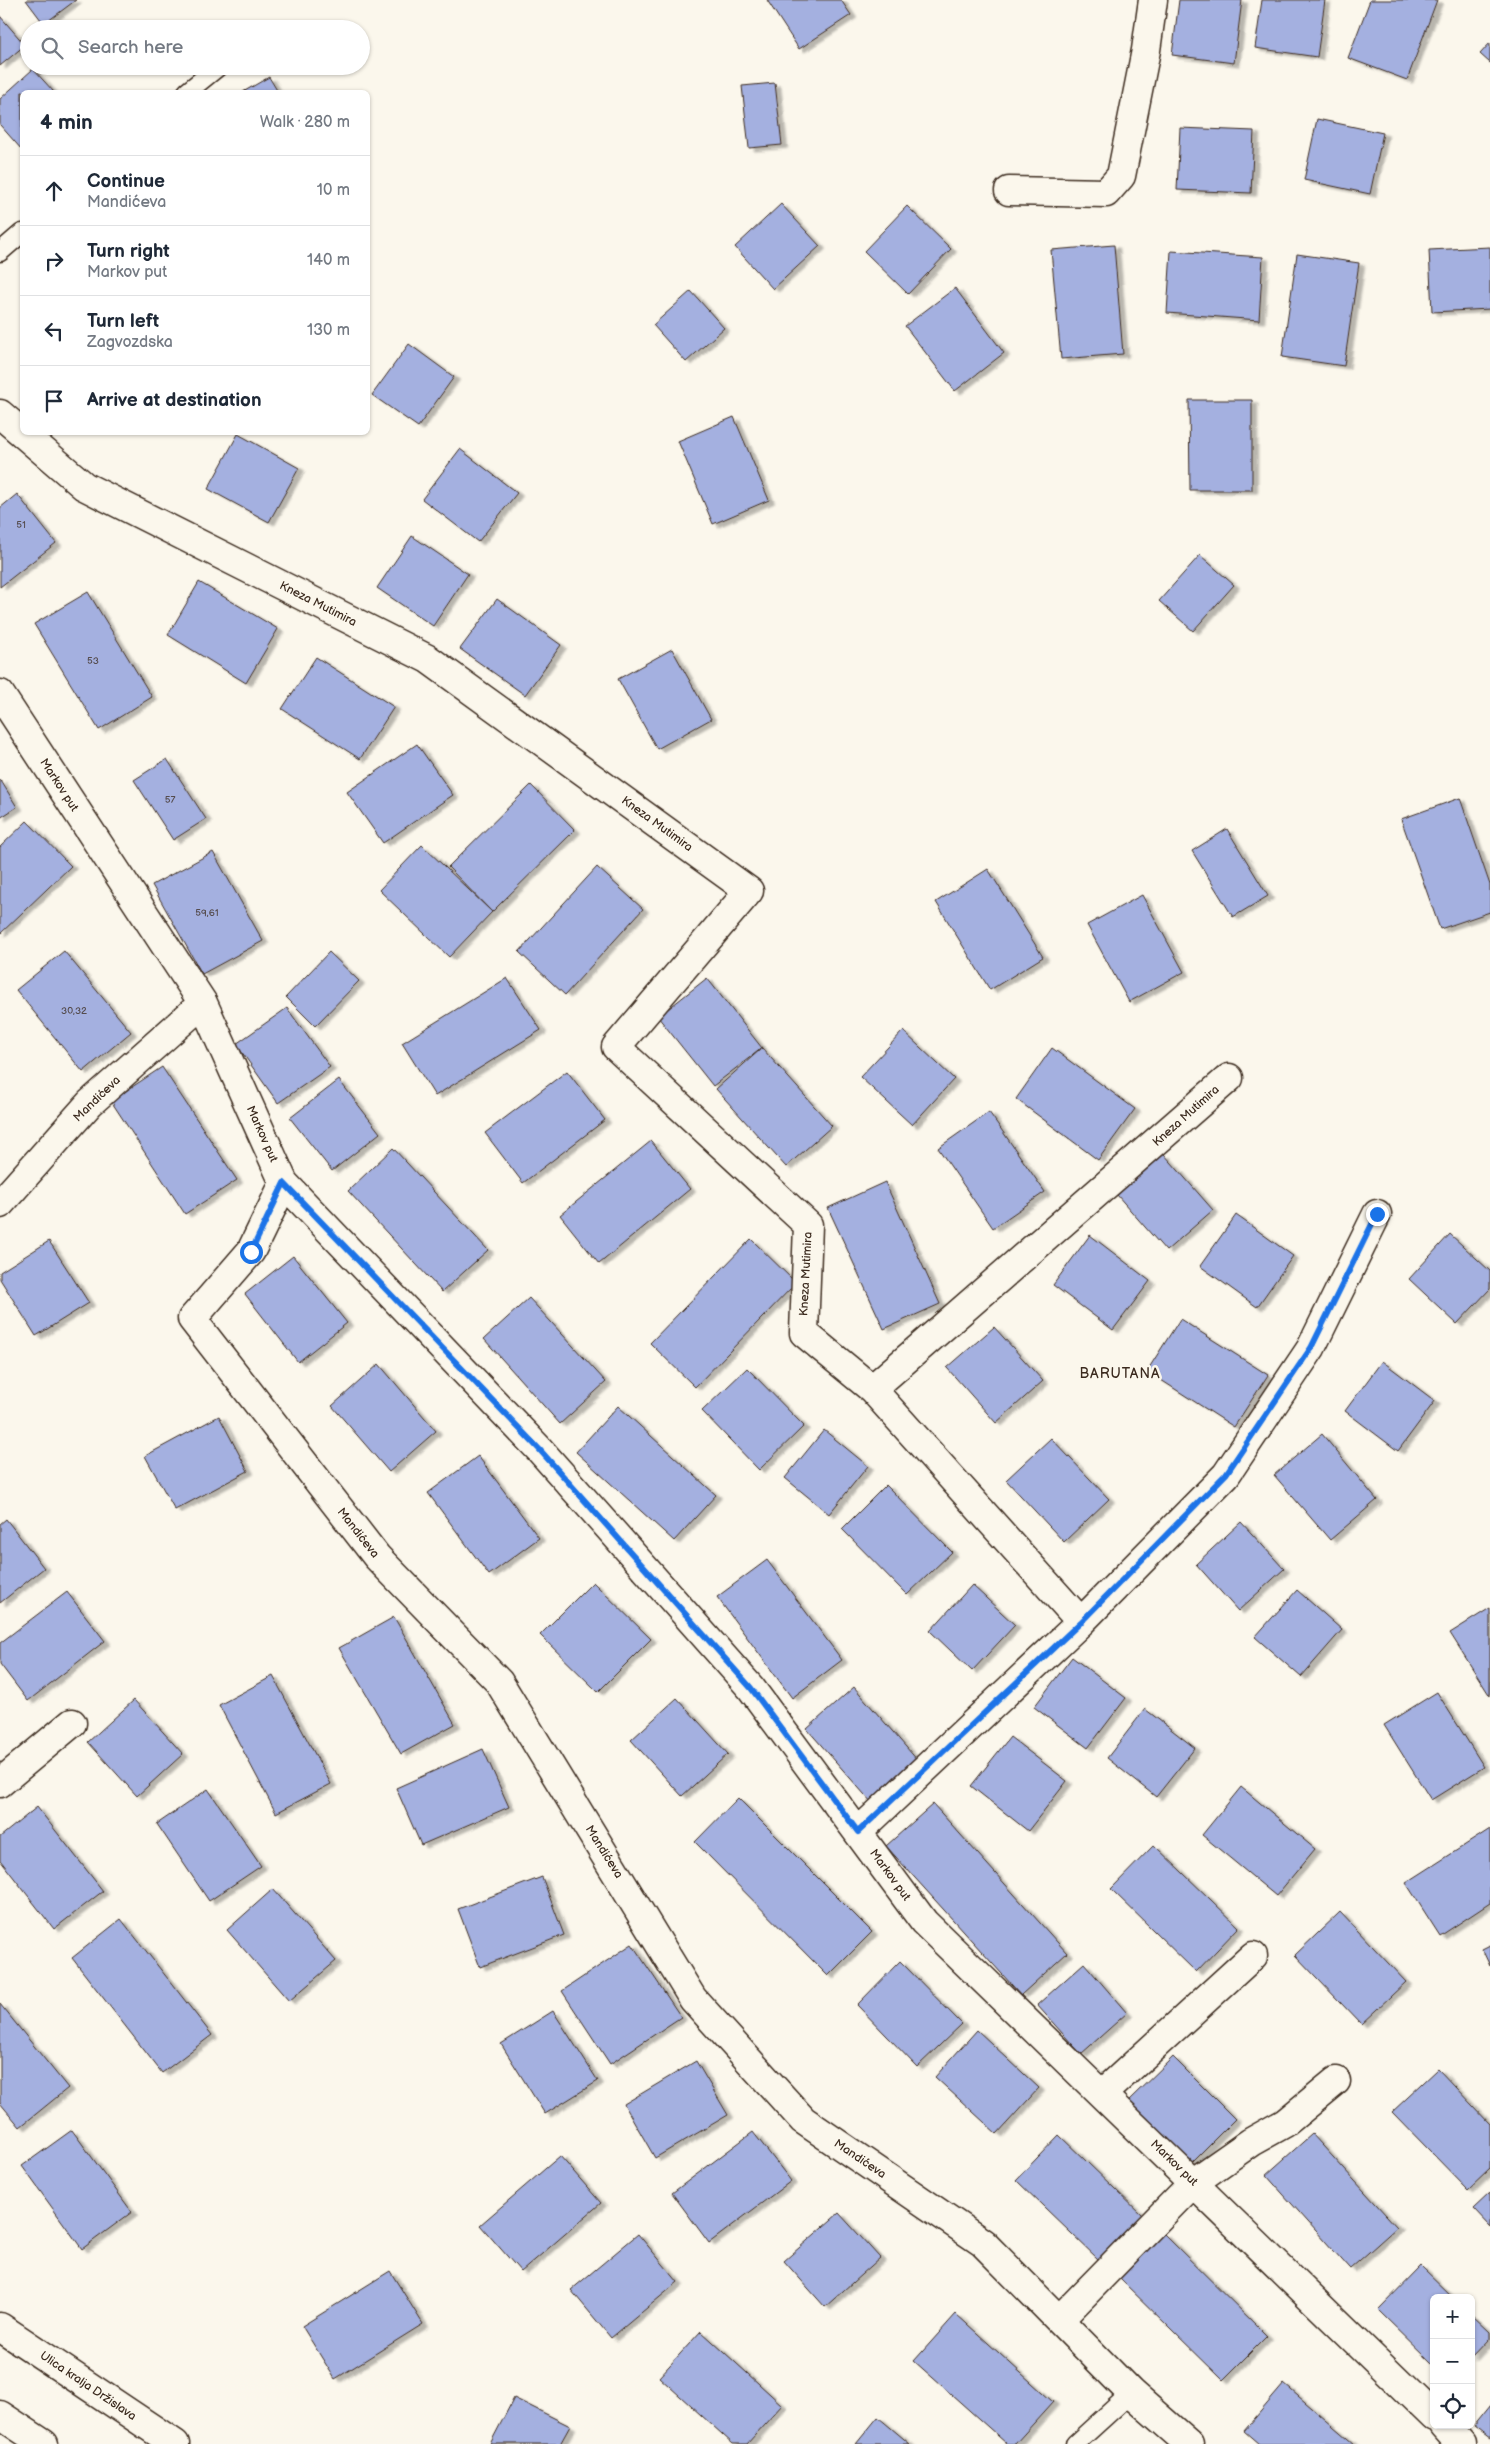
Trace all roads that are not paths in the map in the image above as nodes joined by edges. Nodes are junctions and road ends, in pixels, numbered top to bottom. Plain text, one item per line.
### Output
1 (1153, 0) edge
2 (208, 75) edge
3 (189, 90) edge
4 (1008, 191) dead end
5 (20, 234) edge
6 (0, 252) edge
7 (0, 414) edge
8 (20, 431) edge
9 (24, 435) edge
10 (0, 694) edge
11 (203, 1003) junction
12 (1229, 1078) dead end
13 (284, 1183) junction
14 (0, 1204) edge
15 (1377, 1214) dead end
16 (872, 1389) junction
17 (1081, 1622) junction
18 (72, 1723) dead end
19 (0, 1783) edge
20 (858, 1832) junction
21 (1253, 1956) dead end
22 (1336, 2081) dead end
23 (1102, 2094) junction
24 (1194, 2182) junction
25 (1059, 2320) junction
26 (0, 2327) edge
27 (1130, 2393) junction
28 (1430, 2413) edge
29 (0, 2415) edge
30 (1446, 2429) edge
31 (44, 2444) edge
32 (175, 2444) edge
33 (1075, 2444) edge
34 (1189, 2444) edge
35 (1460, 2444) edge

1 - 4 main road
2 - 3 lane
5 - 6 lane
7 - 8 main road, Kneza Mutimira
9 - 16 main road, Kneza Mutimira
10 - 11 main road, Markov put
11 - 13 main road, Markov put
11 - 14 main road, Mandićeva
12 - 16 main road, Kneza Mutimira
13 - 20 main road, Markov put
13 - 25 main road, Mandićeva
15 - 17 main road
16 - 17 main road, Kneza Mutimira
17 - 20 main road
18 - 19 main road
20 - 23 main road, Markov put
21 - 23 main road
22 - 24 main road
23 - 24 main road, Markov put
24 - 25 main road
24 - 28 main road, Markov put
25 - 27 main road, Mandićeva
26 - 32 main road, Ulica kralja Držislava
27 - 33 lane
27 - 34 main road, Mandićeva
29 - 31 main road
30 - 35 main road

